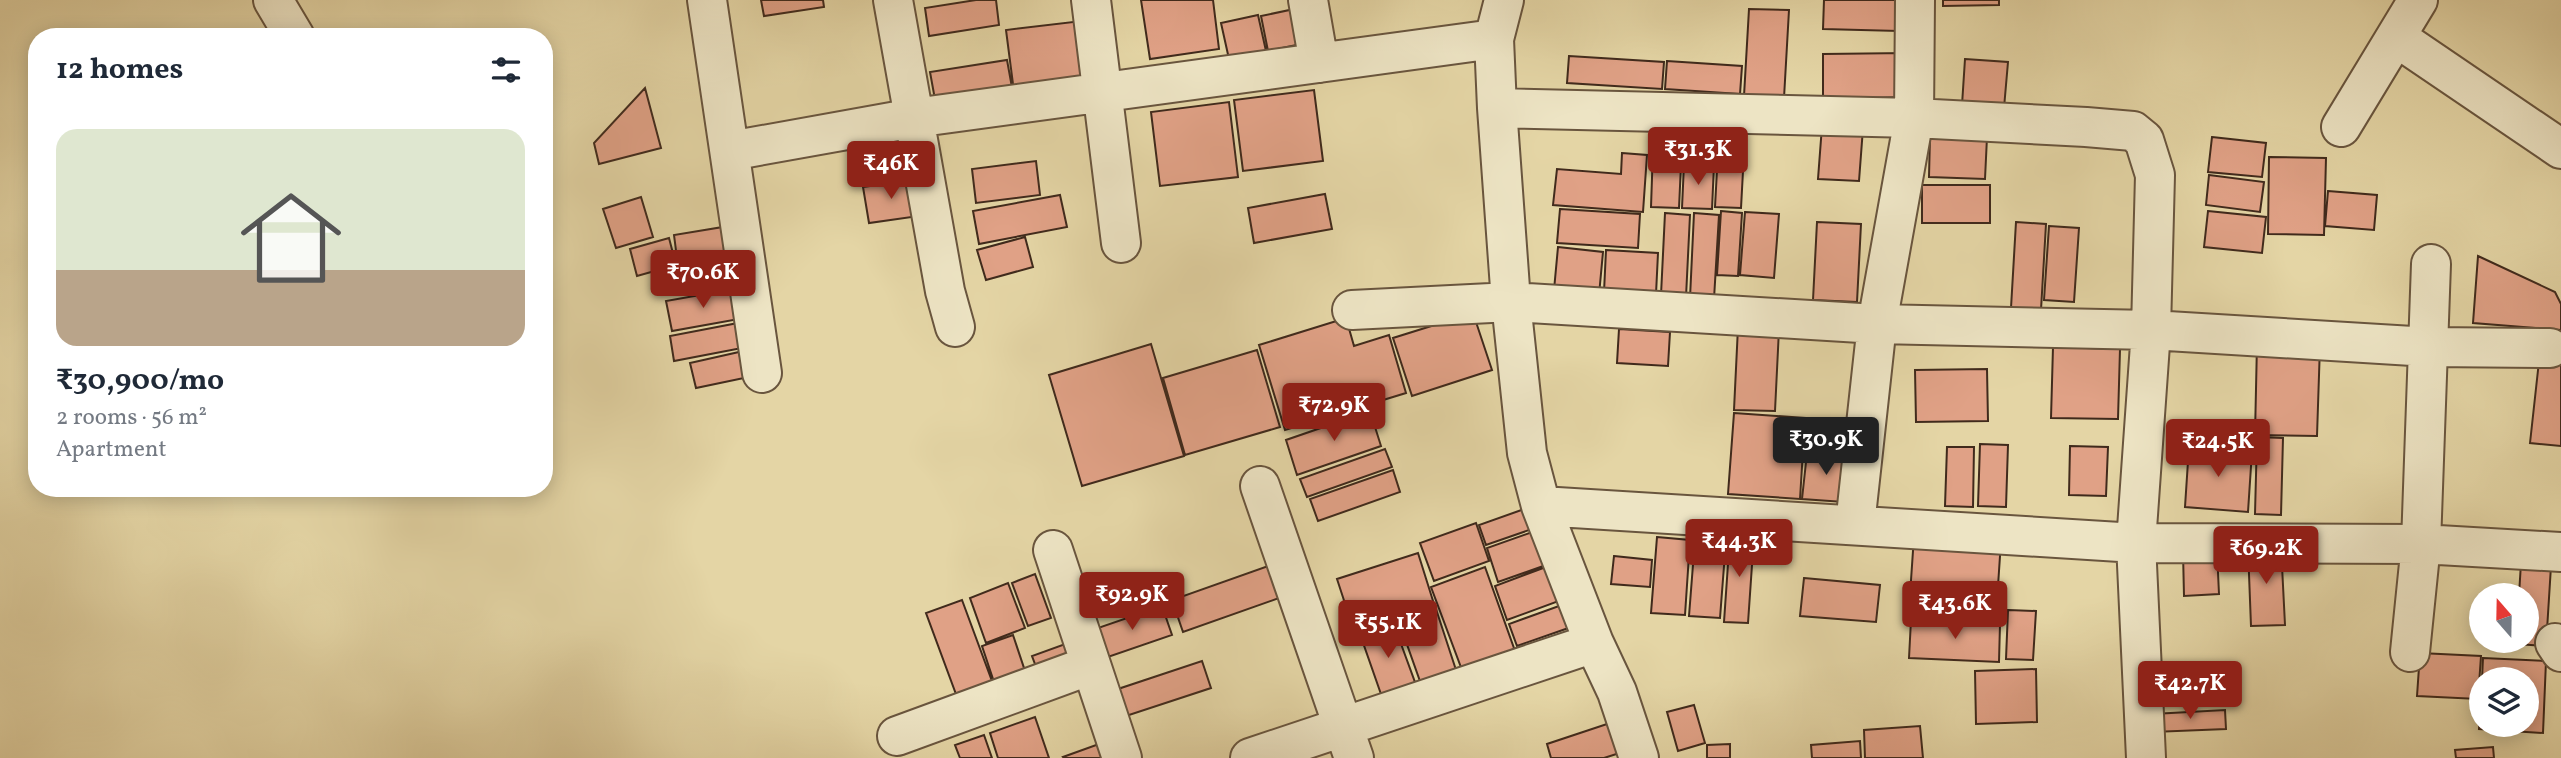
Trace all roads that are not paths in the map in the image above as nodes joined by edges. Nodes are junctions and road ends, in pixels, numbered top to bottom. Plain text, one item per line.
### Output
1 (273, 0) edge
2 (707, 0) edge
3 (893, 0) edge
4 (1090, 0) edge
5 (1308, 0) edge
6 (1504, 0) edge
7 (1915, 0) edge
8 (2418, 0) edge
9 (290, 28) edge
10 (2396, 37) junction
11 (1494, 39) junction
12 (1319, 63) junction
13 (1103, 92) junction
14 (1497, 108) junction
15 (914, 118) junction
16 (1914, 118) junction
17 (2341, 127) dead end
18 (2561, 149) edge
19 (730, 151) junction
20 (1121, 243) dead end
21 (2431, 264) dead end
22 (1511, 302) junction
23 (1352, 310) dead end
24 (1877, 324) junction
25 (955, 327) dead end
26 (2151, 330) junction
27 (2429, 347) junction
28 (2550, 348) dead end
29 (761, 373) dead end
30 (1260, 485) dead end
31 (1541, 506) junction
32 (1855, 525) junction
33 (2136, 543) junction
34 (2421, 544) junction
35 (1053, 550) dead end
36 (2561, 552) edge
37 (1594, 643) junction
38 (2410, 652) dead end
39 (1091, 664) junction
40 (897, 736) dead end
41 (1349, 742) edge
42 (1122, 758) edge
43 (1250, 758) edge
44 (1639, 758) edge
45 (2146, 758) edge

1 - 9 street
2 - 19 street
3 - 15 street
4 - 13 street
5 - 12 street
6 - 11 street
7 - 16 street
8 - 10 street
10 - 17 street
10 - 18 street
11 - 12 street
11 - 14 street
12 - 13 street
13 - 15 street
13 - 20 street
14 - 16 street
14 - 22 street
15 - 19 street
15 - 25 street
16 - 24 street
16 - 26 street
19 - 29 street
21 - 27 street
22 - 23 street
22 - 24 street
22 - 31 street
24 - 26 street
24 - 32 street
26 - 27 street
26 - 33 street
27 - 28 street
27 - 34 street
30 - 41 street
31 - 32 street
31 - 37 street
32 - 33 street
33 - 34 street
33 - 45 street
34 - 36 street
34 - 38 street
35 - 39 street
37 - 41 street
37 - 44 street
39 - 40 street
39 - 42 street
41 - 43 street

